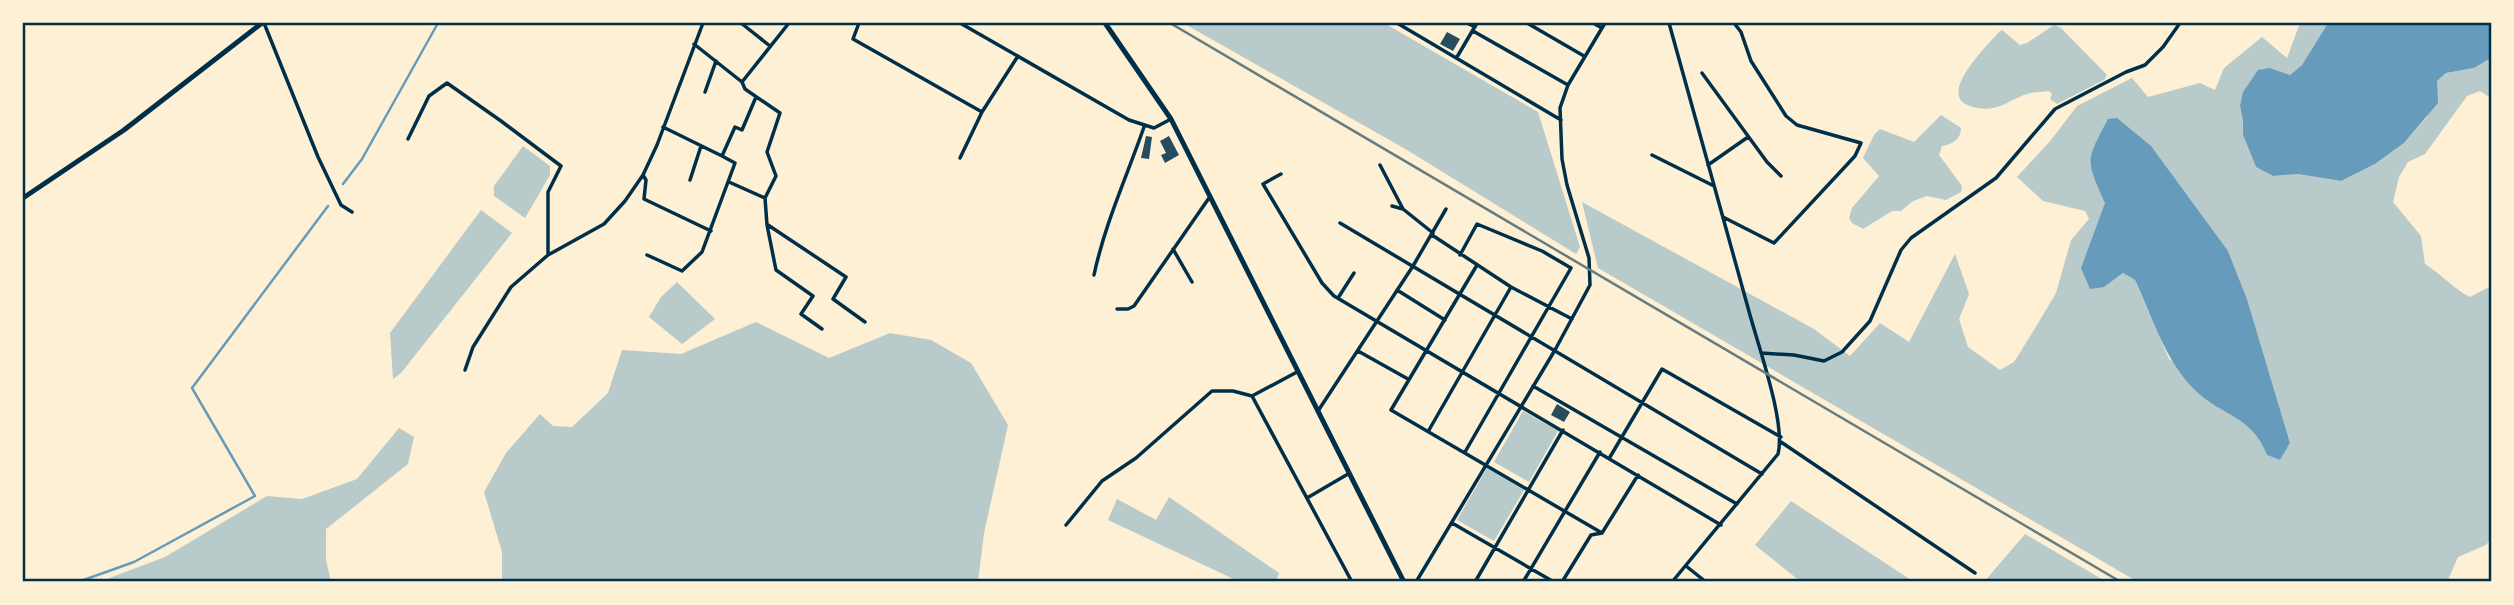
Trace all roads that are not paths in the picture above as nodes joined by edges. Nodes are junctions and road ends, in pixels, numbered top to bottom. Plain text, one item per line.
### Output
1 (263, 23) edge
2 (703, 23) edge
3 (741, 23) edge
4 (789, 23) edge
5 (859, 23) edge
6 (960, 23) edge
7 (1105, 23) edge
8 (1397, 23) edge
9 (1467, 23) edge
10 (1527, 23) edge
11 (1593, 23) edge
12 (1605, 23) edge
13 (1669, 23) edge
14 (1734, 23) edge
15 (2180, 23) edge
16 (1475, 27) edge
17 (1602, 28) junction
18 (694, 44) junction
19 (770, 46) junction
20 (1018, 56) junction
21 (1584, 56) junction
22 (1457, 58) junction
23 (716, 61) junction
24 (1702, 73) dead end
25 (741, 82) junction
26 (1568, 85) junction
27 (705, 92) dead end
28 (756, 97) junction
29 (982, 112) junction
30 (1171, 119) junction
31 (1561, 120) junction
32 (663, 127) junction
33 (1144, 127) junction
34 (1748, 137) junction
35 (408, 139) dead end
36 (701, 146) junction
37 (1652, 155) dead end
38 (722, 156) junction
39 (960, 158) dead end
40 (1380, 165) dead end
41 (1709, 165) junction
42 (1281, 174) dead end
43 (643, 176) junction
44 (1781, 176) dead end
45 (690, 180) dead end
46 (729, 182) junction
47 (1714, 186) junction
48 (23, 198) edge
49 (765, 198) junction
50 (1209, 198) junction
51 (1392, 206) dead end
52 (1403, 209) junction
53 (1446, 209) dead end
54 (352, 212) dead end
55 (1723, 216) junction
56 (1340, 223) dead end
57 (767, 225) junction
58 (711, 231) junction
59 (1432, 234) junction
60 (1173, 249) junction
61 (548, 255) junction
62 (647, 255) dead end
63 (1460, 255) junction
64 (1478, 265) junction
65 (1413, 266) junction
66 (1354, 273) dead end
67 (1094, 275) dead end
68 (1192, 282) dead end
69 (1511, 286) junction
70 (1397, 290) junction
71 (1460, 295) junction
72 (1338, 298) junction
73 (1549, 307) junction
74 (1117, 309) dead end
75 (1496, 315) junction
76 (1445, 320) junction
77 (1572, 320) junction
78 (1377, 321) junction
79 (865, 322) dead end
80 (822, 329) dead end
81 (1532, 337) junction
82 (1555, 349) junction
83 (1358, 351) junction
84 (1426, 351) junction
85 (1760, 353) junction
86 (465, 370) dead end
87 (1297, 372) junction
88 (1463, 374) junction
89 (1408, 379) junction
90 (1533, 386) junction
91 (1498, 393) junction
92 (1252, 396) junction
93 (1642, 403) junction
94 (1521, 406) junction
95 (1317, 412) junction
96 (1563, 430) junction
97 (1429, 431) junction
98 (1781, 437) junction
99 (1622, 438) junction
100 (1781, 442) junction
101 (1465, 452) junction
102 (1600, 452) junction
103 (1609, 458) junction
104 (1486, 464) junction
105 (1348, 474) junction
106 (1762, 474) junction
107 (1638, 475) junction
108 (1528, 489) junction
109 (1307, 498) junction
110 (1738, 504) junction
111 (1565, 510) junction
112 (1452, 523) junction
113 (1721, 525) junction
114 (1066, 526) dead end
115 (1602, 533) junction
116 (1496, 547) junction
117 (1686, 565) junction
118 (1530, 569) junction
119 (1975, 573) dead end
120 (1352, 582) edge
121 (1404, 582) edge
122 (1418, 582) edge
123 (1475, 582) edge
124 (1523, 582) edge
125 (1555, 582) edge
126 (1562, 582) edge
127 (1672, 582) edge
128 (1706, 582) edge

1 - 48 main road
1 - 54 street
2 - 18 street
3 - 19 street
4 - 19 street
5 - 29 street
6 - 20 street
7 - 30 main road
8 - 22 street
9 - 16 street
10 - 21 street
11 - 17 street
12 - 17 street
13 - 41 street
14 - 55 street
15 - 85 street
16 - 22 street
16 - 26 street
17 - 21 street
18 - 23 street
18 - 32 street
19 - 25 street
20 - 29 street
20 - 33 street
21 - 26 street
22 - 31 street
23 - 25 street
23 - 27 street
24 - 34 street
25 - 28 street
26 - 31 street
28 - 38 street
28 - 49 street
29 - 39 street
30 - 33 street
30 - 50 main road
31 - 77 street
32 - 36 street
32 - 43 street
33 - 67 street
34 - 41 street
34 - 44 street
35 - 61 street
36 - 38 street
36 - 45 street
37 - 47 street
38 - 46 street
40 - 52 street
41 - 47 street
42 - 72 street
43 - 58 street
43 - 61 street
46 - 49 street
46 - 58 street
47 - 55 street
49 - 57 street
50 - 60 street
50 - 87 main road
51 - 52 street
52 - 59 street
53 - 59 street
55 - 85 street
56 - 65 street
57 - 79 street
57 - 80 street
58 - 62 street
59 - 63 street
59 - 65 street
60 - 68 street
60 - 74 street
61 - 86 street
63 - 64 street
63 - 73 street
64 - 69 street
64 - 71 street
65 - 70 street
65 - 71 street
66 - 72 street
69 - 73 street
69 - 75 street
70 - 76 street
70 - 78 street
71 - 75 street
71 - 76 street
72 - 78 street
73 - 77 street
73 - 81 street
75 - 81 street
75 - 88 street
76 - 84 street
77 - 82 street
78 - 83 street
78 - 84 street
81 - 82 street
81 - 91 street
82 - 90 street
82 - 93 street
83 - 89 street
83 - 95 street
84 - 88 street
84 - 89 street
85 - 98 street
87 - 92 street
87 - 95 main road
88 - 91 street
88 - 97 street
89 - 97 street
90 - 94 street
90 - 99 street
91 - 94 street
91 - 101 street
92 - 109 street
92 - 114 street
93 - 98 street
93 - 99 street
93 - 106 street
94 - 96 street
94 - 104 street
95 - 105 main road
96 - 102 street
96 - 108 street
97 - 101 street
98 - 100 street
99 - 103 street
99 - 110 street
100 - 106 street
100 - 119 street
101 - 104 street
102 - 103 street
102 - 111 street
103 - 107 street
104 - 108 street
104 - 112 street
105 - 109 street
105 - 121 main road
106 - 110 street
107 - 113 street
107 - 115 street
108 - 111 street
108 - 116 street
109 - 120 street
110 - 113 street
111 - 115 street
111 - 118 street
112 - 116 street
112 - 122 street
113 - 117 street
115 - 126 street
116 - 118 street
116 - 123 street
117 - 127 street
117 - 128 street
118 - 124 street
118 - 125 street

